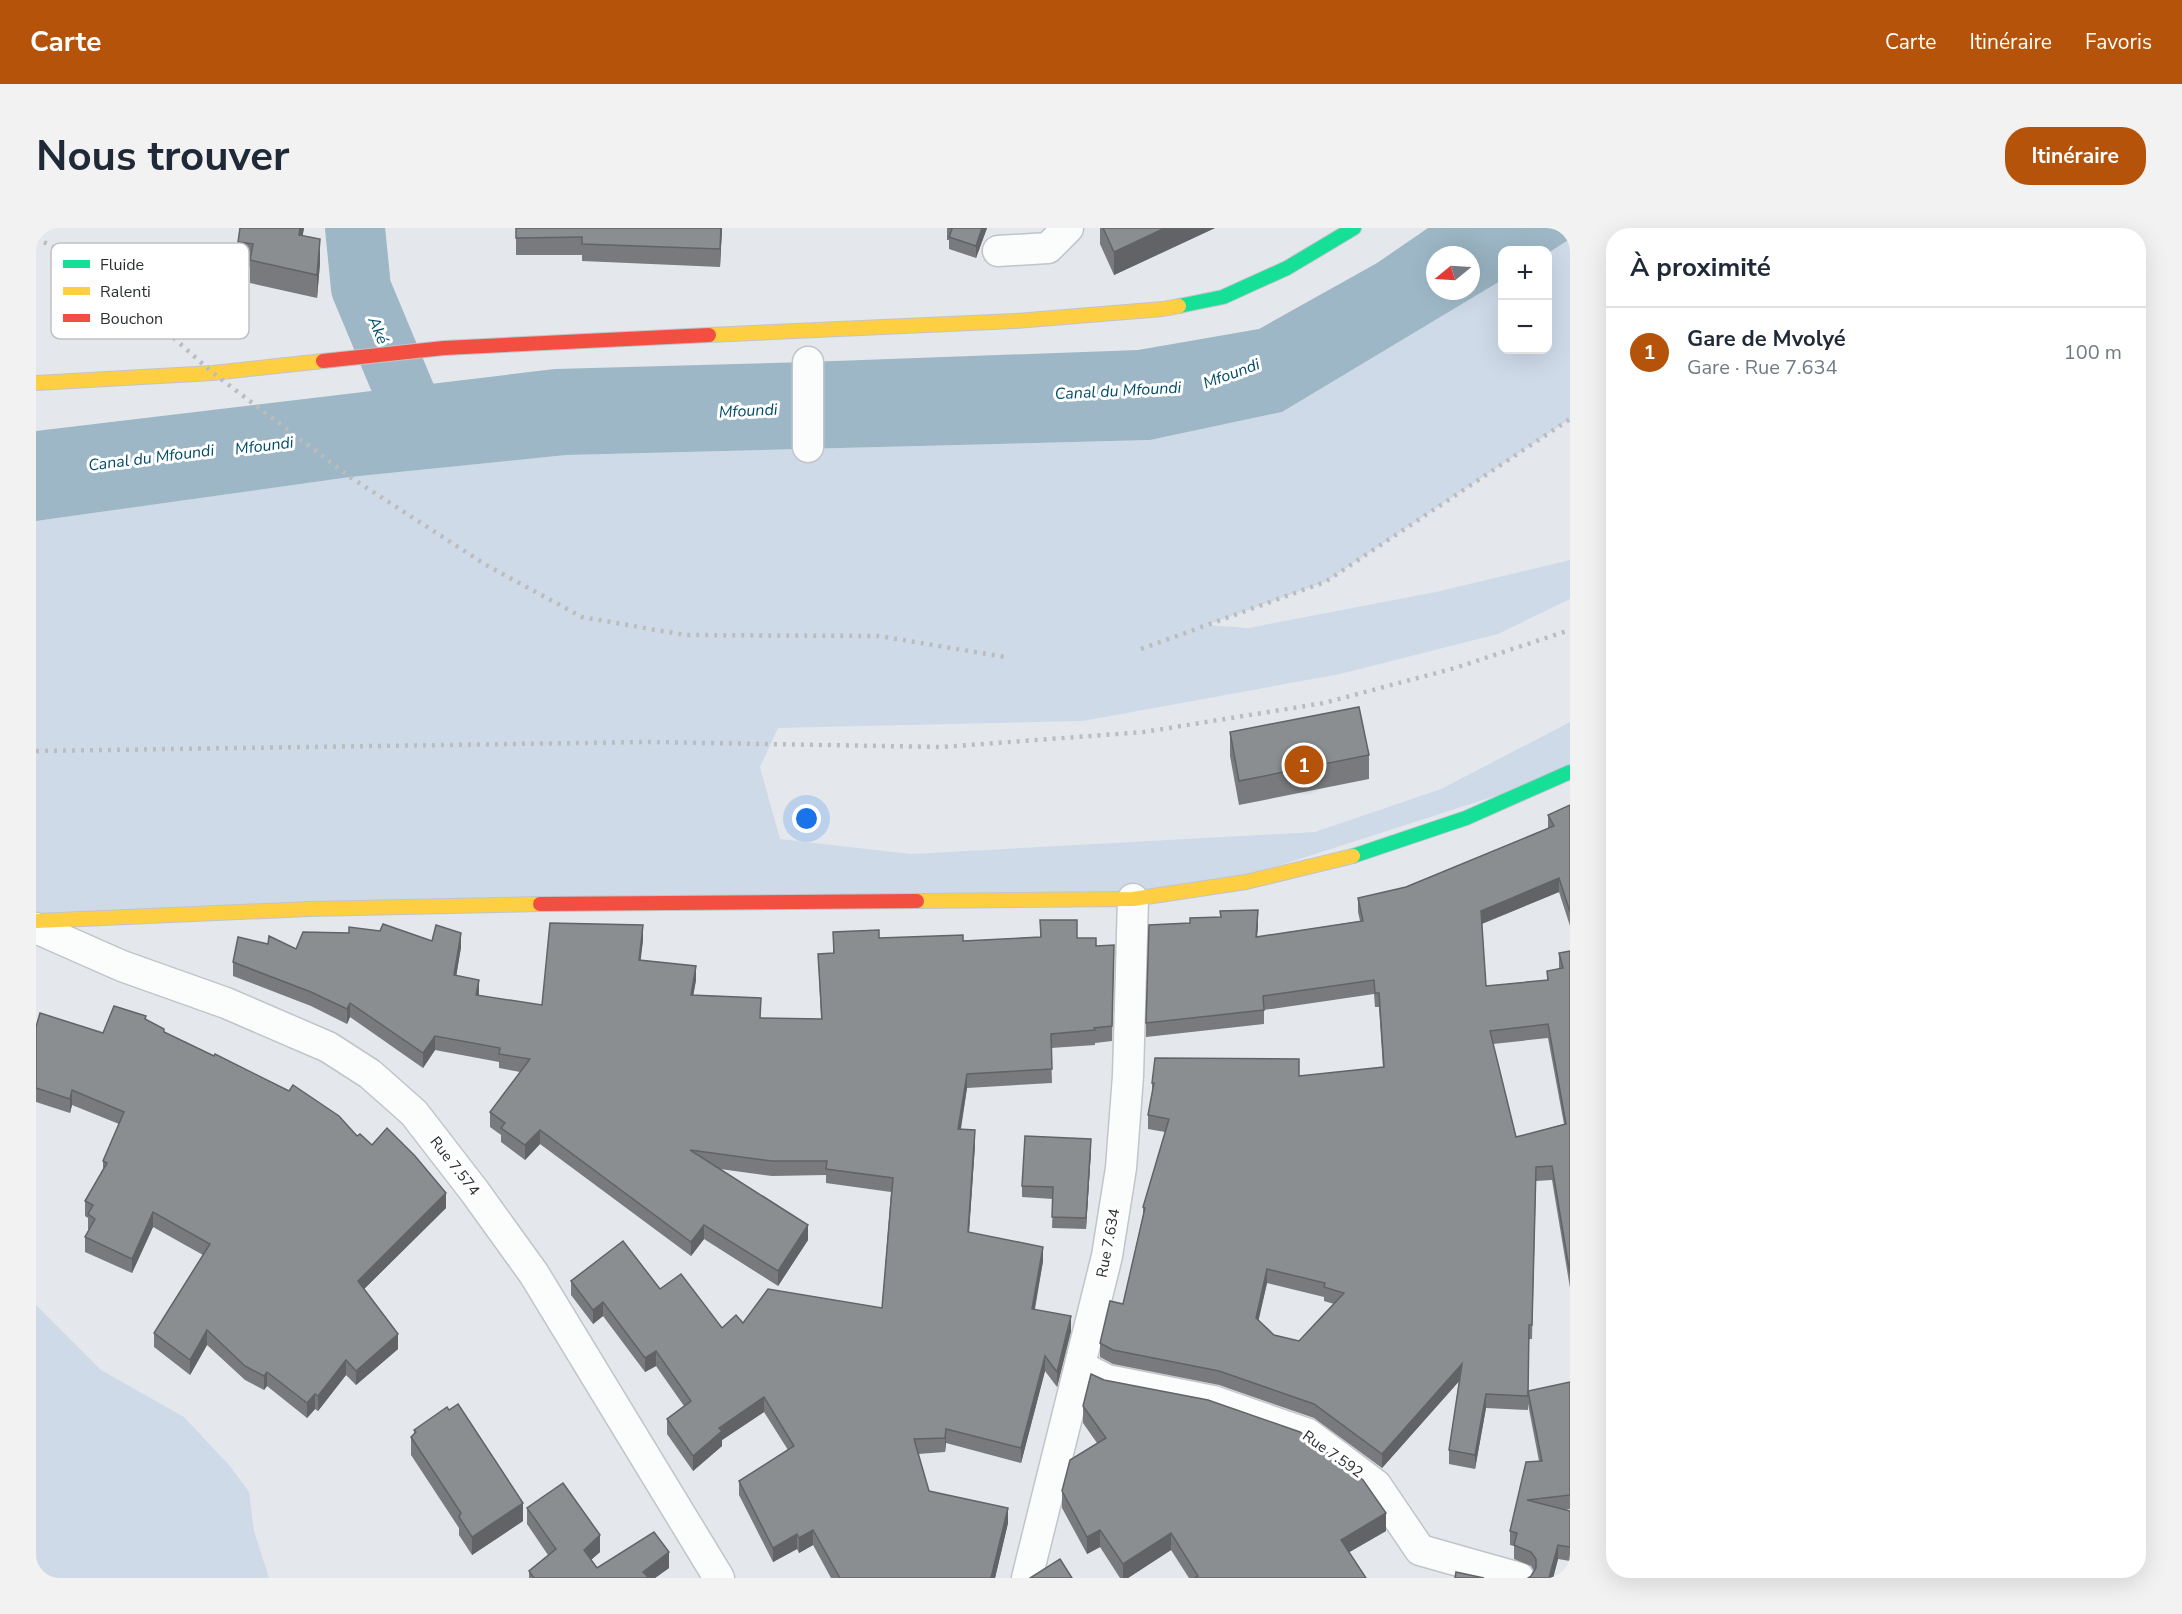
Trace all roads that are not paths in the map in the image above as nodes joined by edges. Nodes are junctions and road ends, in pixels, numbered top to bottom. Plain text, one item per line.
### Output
1 (1068, 228) edge
2 (1354, 228) edge
3 (998, 251) dead end
4 (808, 362) dead end
5 (36, 384) edge
6 (808, 447) dead end
7 (1570, 772) edge
8 (1133, 899) junction
9 (36, 921) edge
10 (36, 928) edge
11 (1080, 1366) junction
12 (719, 1578) edge
13 (1027, 1578) edge
14 (1519, 1578) edge

1 - 3 street
2 - 5 main road
4 - 6 street
7 - 8 main road
8 - 9 main road
8 - 11 street, Rue 7.634
10 - 12 street, Rue 7.574
11 - 13 street, Rue 7.634
11 - 14 street, Rue 7.592

